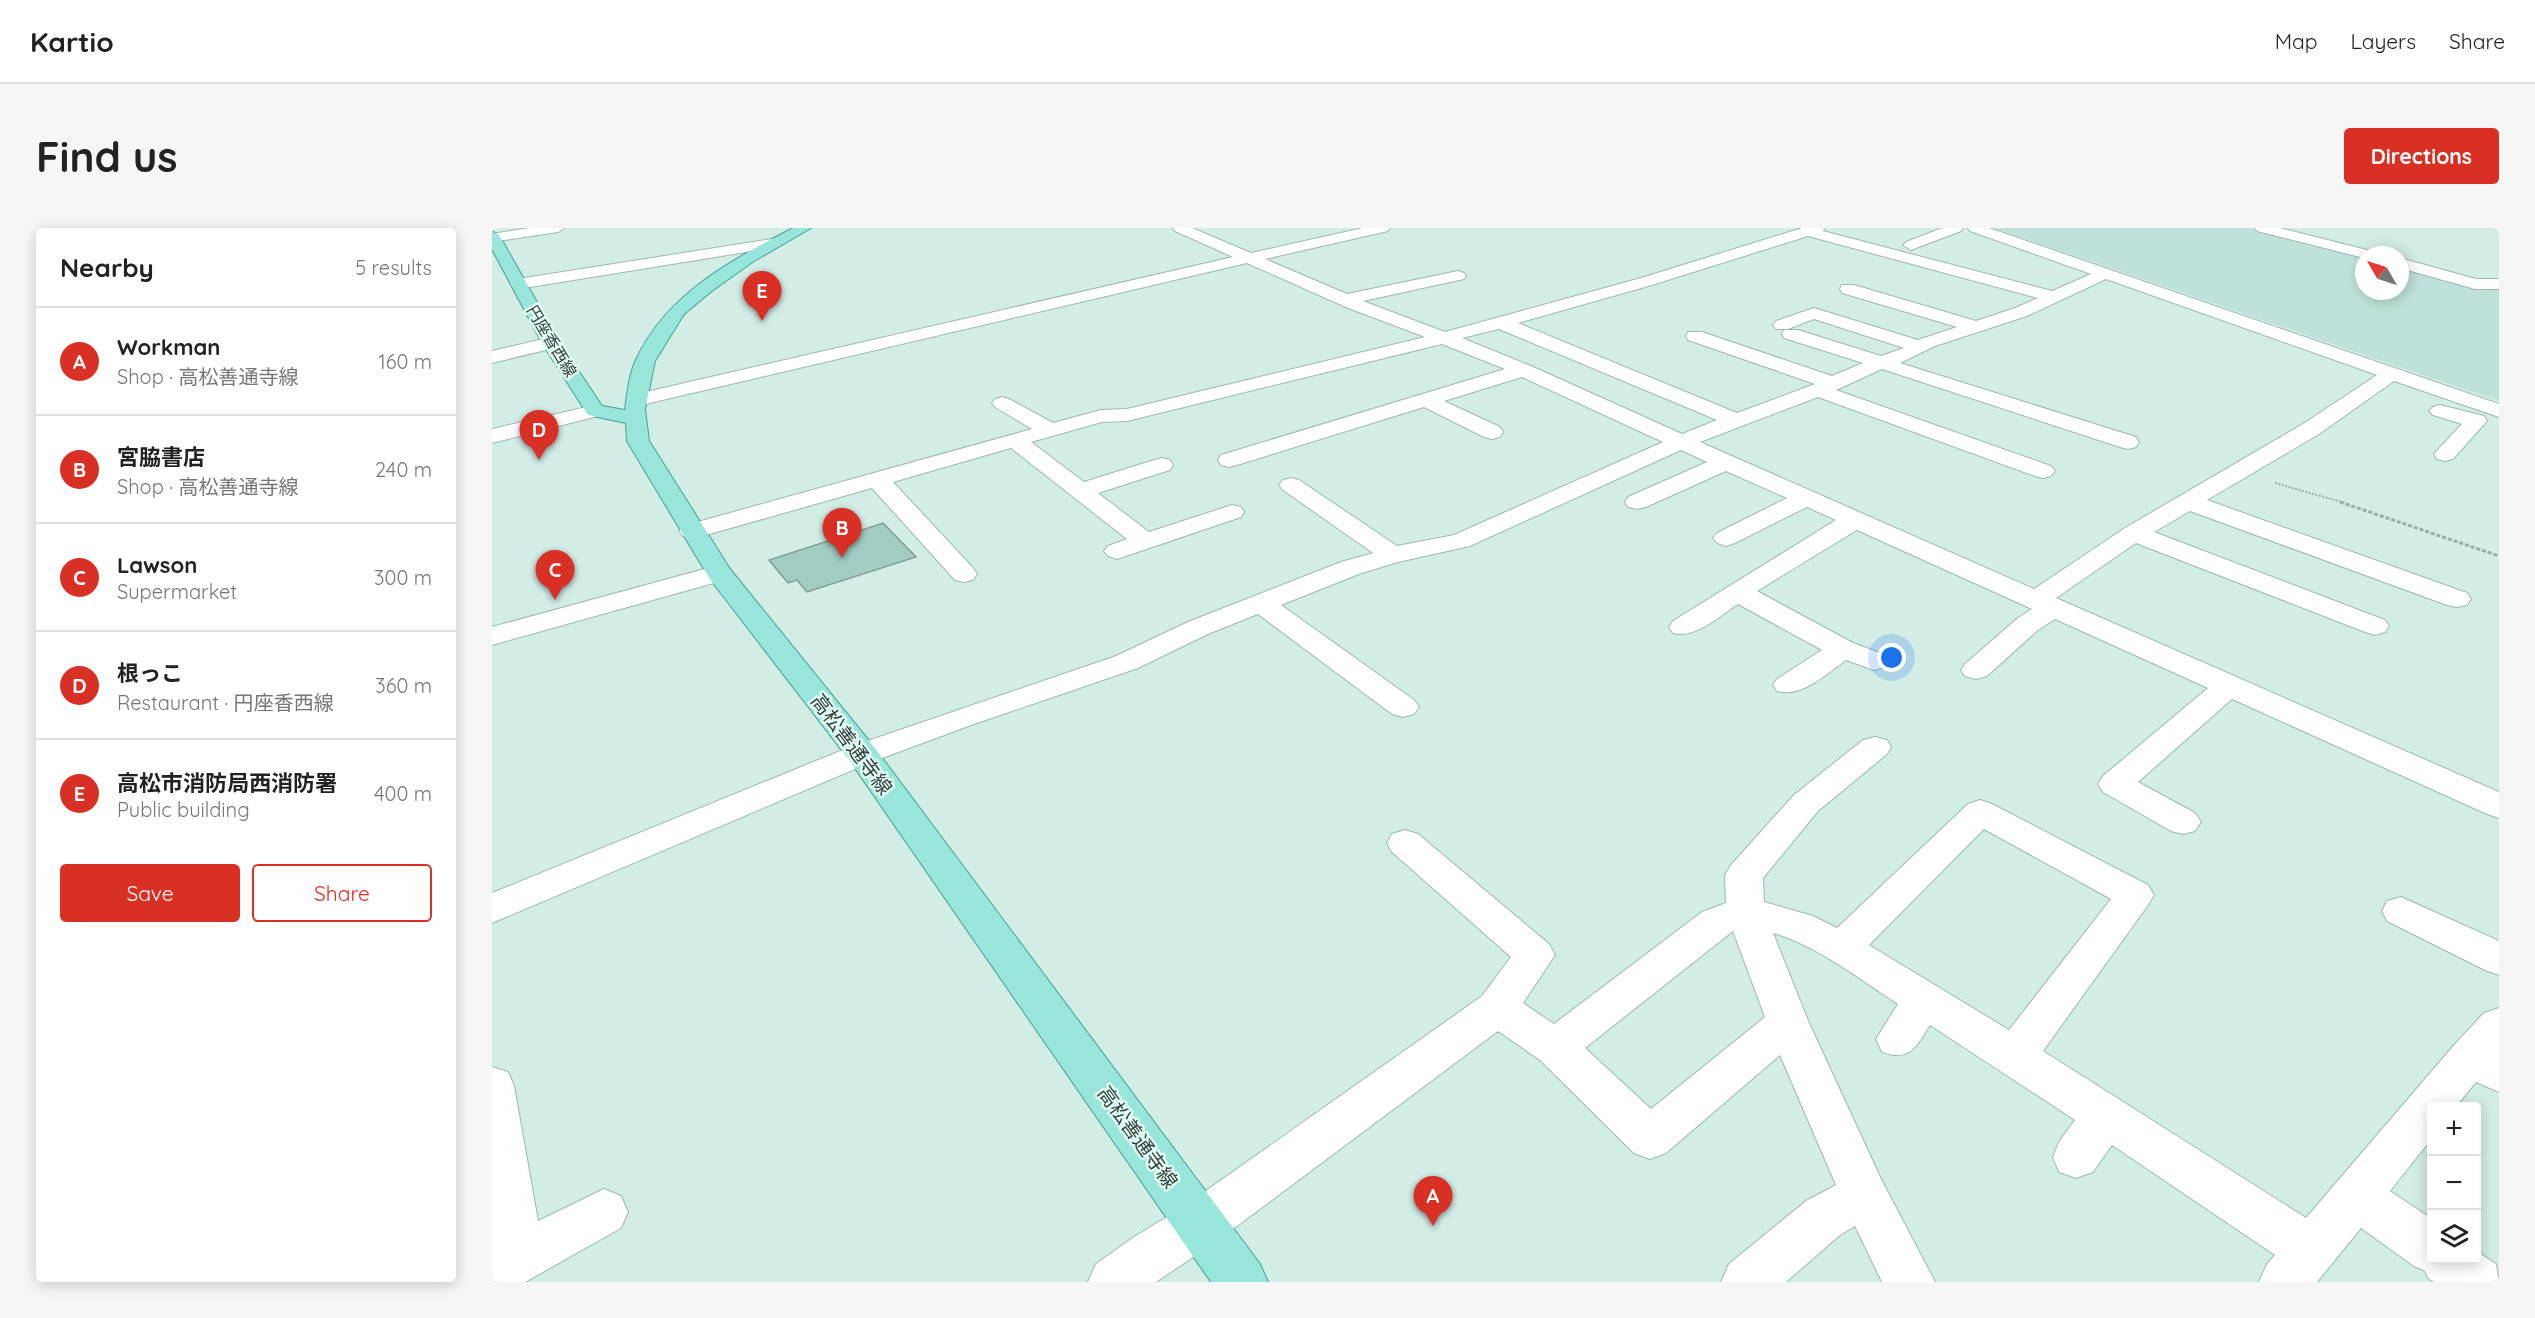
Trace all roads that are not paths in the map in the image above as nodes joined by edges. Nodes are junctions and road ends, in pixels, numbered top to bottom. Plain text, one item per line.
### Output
1 (558, 228) edge
2 (804, 228) edge
3 (1180, 228) edge
4 (1383, 228) edge
5 (1956, 228) edge
6 (1975, 228) edge
7 (2262, 228) edge
8 (1812, 230) edge
9 (494, 239) edge
10 (772, 244) junction
11 (1911, 245) dead end
12 (2355, 251) edge
13 (1246, 258) junction
14 (2409, 266) edge
15 (2106, 273) junction
16 (1458, 276) dead end
17 (512, 283) junction
18 (2499, 284) edge
19 (1848, 289) dead end
20 (2054, 297) junction
21 (1345, 300) junction
22 (1501, 323) junction
23 (1978, 327) junction
24 (1695, 336) dead end
25 (1447, 338) junction
26 (551, 343) junction
27 (1920, 347) junction
28 (492, 357) edge
29 (1880, 363) junction
30 (1524, 370) junction
31 (2391, 374) junction
32 (1825, 387) junction
33 (1426, 400) junction
34 (1084, 401) dead end
35 (1002, 403) dead end
36 (2421, 406) dead end
37 (636, 409) junction
38 (595, 411) junction
39 (2499, 411) edge
40 (1101, 416) junction
41 (1737, 421) junction
42 (1050, 430) junction
43 (1492, 432) dead end
44 (492, 436) edge
45 (1014, 440) junction
46 (1680, 442) junction
47 (2128, 442) dead end
48 (2445, 454) dead end
49 (1229, 460) dead end
50 (1725, 462) junction
51 (1162, 465) dead end
52 (2043, 471) dead end
53 (876, 478) junction
54 (1291, 485) dead end
55 (1080, 491) junction
56 (1806, 498) junction
57 (1637, 501) dead end
58 (2189, 502) junction
59 (1232, 512) dead end
60 (1856, 520) junction
61 (692, 531) junction
62 (2134, 533) junction
63 (1726, 538) dead end
64 (1145, 541) junction
65 (1117, 551) dead end
66 (1393, 555) junction
67 (719, 573) junction
68 (964, 573) dead end
69 (1739, 593) junction
70 (2457, 599) dead end
71 (2046, 603) junction
72 (1262, 604) junction
73 (2376, 626) dead end
74 (1683, 627) dead end
75 (492, 636) edge
76 (1843, 649) junction
77 (1874, 661) dead end
78 (1976, 670) dead end
79 (1788, 685) dead end
80 (2229, 686) junction
81 (1403, 707) dead end
82 (1875, 747) dead end
83 (862, 754) junction
84 (2499, 806) edge
85 (2183, 822) dead end
86 (1405, 843) dead end
87 (492, 909) edge
88 (1745, 911) junction
89 (2401, 911) dead end
90 (1841, 948) junction
91 (2499, 959) edge
92 (1923, 1001) junction
93 (1497, 1008) junction
94 (1788, 1023) junction
95 (1897, 1039) dead end
96 (1555, 1047) junction
97 (2489, 1052) edge
98 (2015, 1056) junction
99 (492, 1086) edge
100 (2106, 1115) junction
101 (2076, 1157) dead end
102 (1863, 1195) junction
103 (2356, 1196) junction
104 (604, 1212) dead end
105 (1200, 1224) junction
106 (2427, 1246) edge
107 (2451, 1264) edge
108 (506, 1266) edge
109 (2298, 1266) edge
110 (1114, 1282) edge
111 (1242, 1282) edge
112 (1747, 1282) edge
113 (1909, 1282) edge
114 (2478, 1282) edge

1 - 9 street
2 - 10 main road, 高松善通寺線
3 - 13 street
4 - 13 street
5 - 11 street
6 - 15 street
7 - 12 street
8 - 20 street
8 - 22 street
9 - 17 main road, 円座香西線
10 - 17 street
10 - 37 main road, 高松善通寺線
13 - 21 street
13 - 37 street
14 - 18 street
15 - 20 street
15 - 31 street
16 - 21 street
17 - 26 main road, 円座香西線
19 - 23 street
20 - 23 street
21 - 25 street
22 - 25 street
22 - 41 street
23 - 27 street
24 - 32 street
25 - 30 street
25 - 40 street
26 - 28 street
26 - 38 main road, 円座香西線
27 - 29 street
27 - 29 street
29 - 32 street
29 - 47 street
30 - 33 street
30 - 46 street
31 - 39 street
31 - 58 street
32 - 41 street
32 - 52 street
33 - 43 street
33 - 49 street
34 - 40 street
35 - 42 street
36 - 48 street
37 - 38 main road
37 - 61 main road, 高松善通寺線
38 - 44 street
40 - 42 street
41 - 46 street
42 - 45 street
45 - 53 street
45 - 55 street
46 - 50 street
46 - 66 street
50 - 56 street
50 - 57 street
51 - 55 street
53 - 61 street
53 - 68 street
54 - 66 street
55 - 64 street
56 - 60 street
56 - 63 street
58 - 62 street
58 - 70 street
59 - 64 street
60 - 69 street
60 - 71 street
61 - 67 main road, 高松善通寺線
62 - 71 street
62 - 73 street
64 - 65 street
66 - 72 street
67 - 75 street
67 - 83 main road, 高松善通寺線
69 - 74 street
69 - 76 street
71 - 78 street
71 - 80 street
72 - 81 street
72 - 83 street
76 - 77 street
76 - 79 street
80 - 84 street
80 - 85 street
82 - 88 street
83 - 87 street
83 - 105 main road, 高松善通寺線
86 - 93 street
88 - 90 street
88 - 94 street
88 - 96 street
89 - 91 street
90 - 92 street
90 - 98 street
92 - 95 street
92 - 98 street
93 - 96 street
93 - 105 street
94 - 96 street
94 - 102 street
97 - 103 street
98 - 100 street
99 - 108 street
100 - 101 street
100 - 109 street
102 - 112 street
102 - 113 street
103 - 106 street
103 - 109 street
104 - 108 street
105 - 110 street
105 - 111 main road, 高松善通寺線
107 - 114 street

